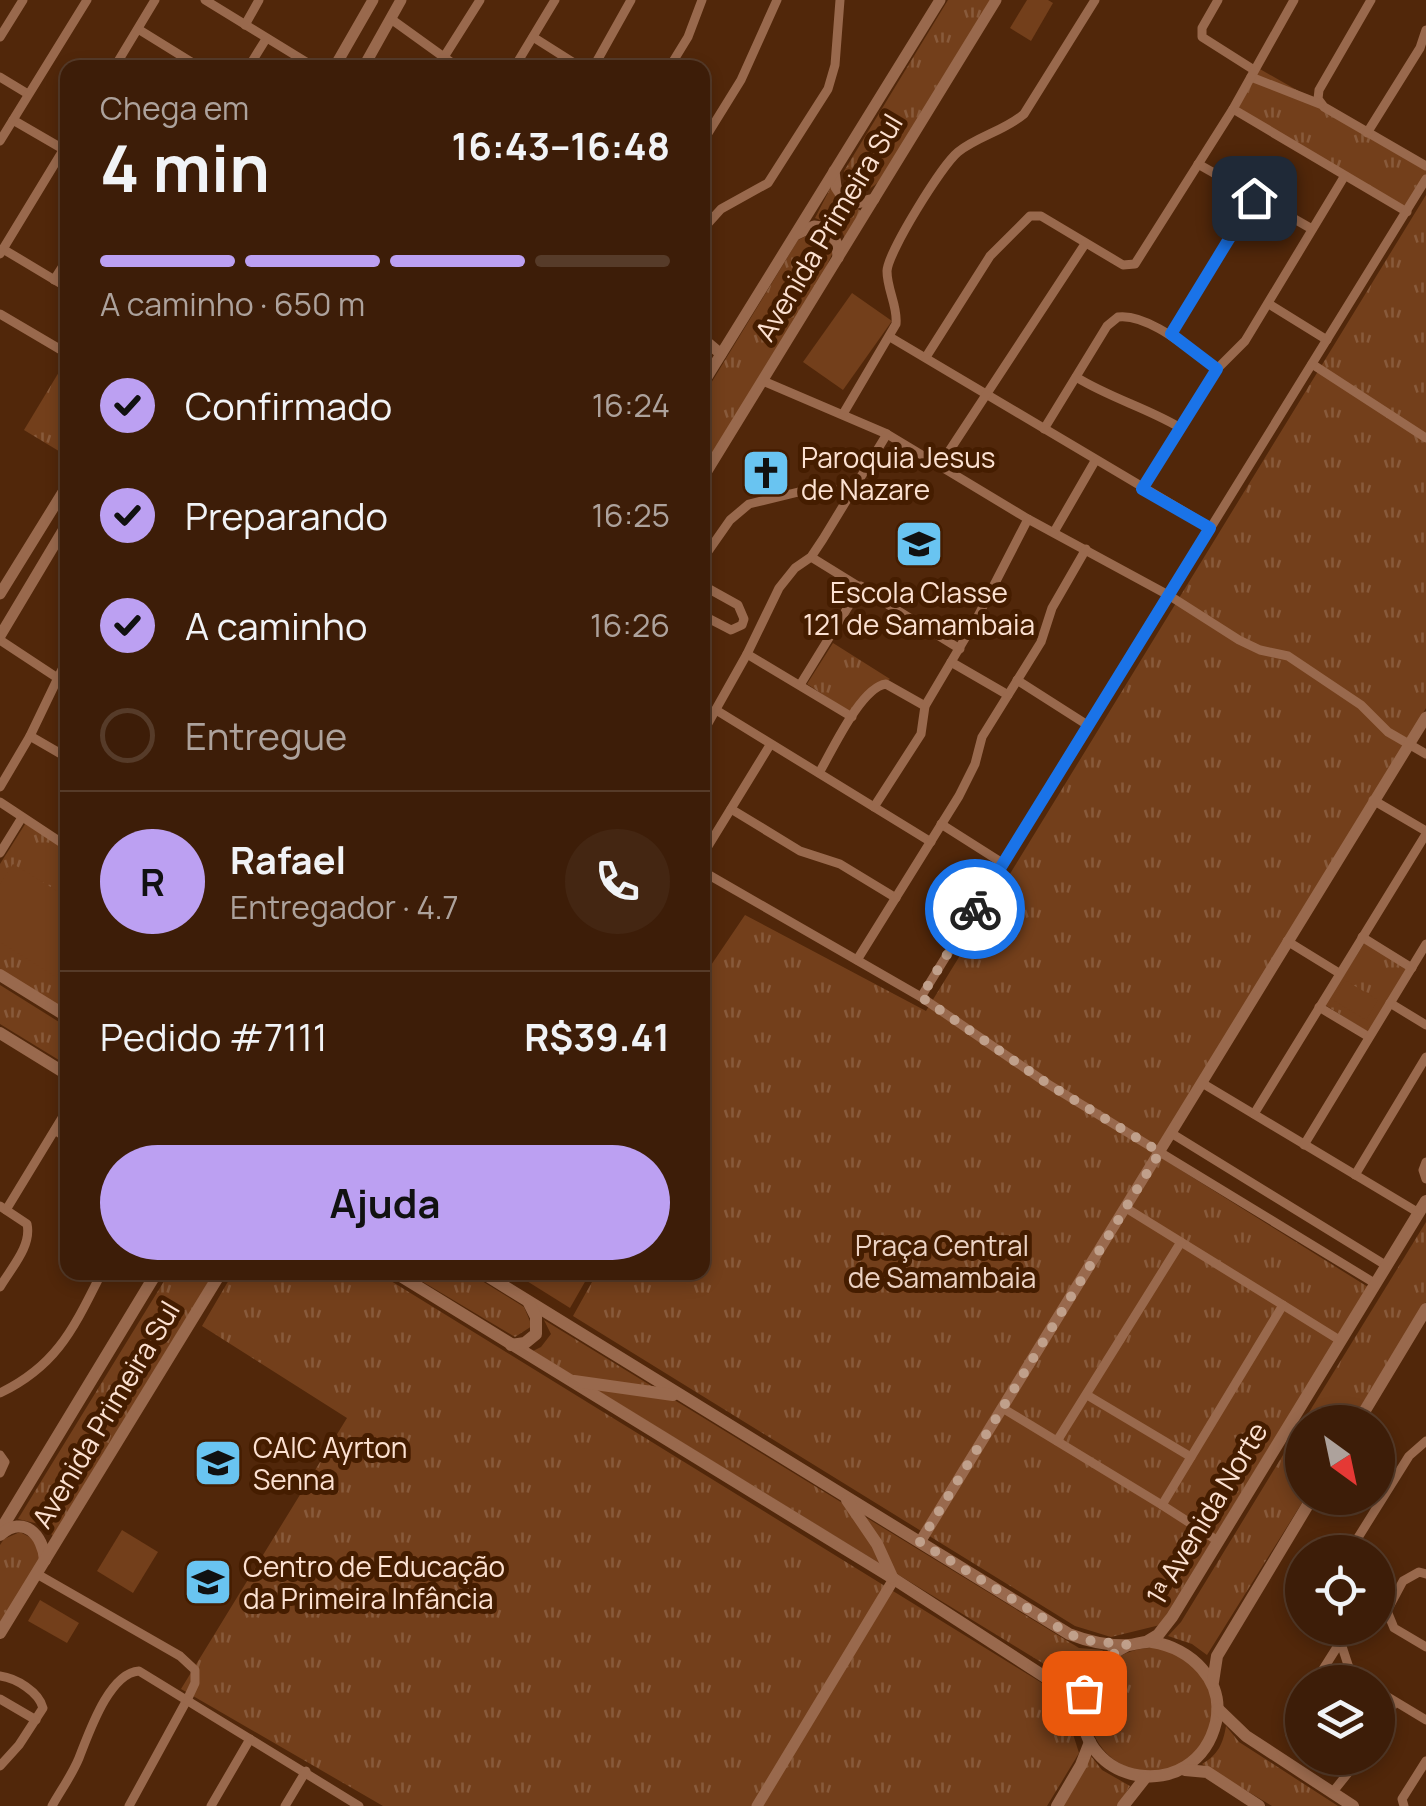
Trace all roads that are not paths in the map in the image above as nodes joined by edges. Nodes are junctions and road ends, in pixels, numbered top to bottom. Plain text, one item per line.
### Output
1 (23, 0) edge
2 (86, 0) edge
3 (155, 0) edge
4 (205, 0) edge
5 (259, 0) edge
6 (373, 0) edge
7 (480, 0) edge
8 (554, 0) edge
9 (631, 0) edge
10 (702, 0) edge
11 (840, 0) edge
12 (940, 0) edge
13 (996, 0) edge
14 (1096, 0) edge
15 (1218, 0) edge
16 (1294, 0) edge
17 (1371, 0) edge
18 (775, 1) edge
19 (396, 6) edge
20 (245, 25) junction
21 (138, 28) junction
22 (1426, 30) edge
23 (0, 37) edge
24 (533, 37) junction
25 (266, 39) junction
26 (444, 58) junction
27 (119, 60) edge
28 (181, 60) edge
29 (253, 60) edge
30 (302, 60) edge
31 (339, 60) edge
32 (366, 60) edge
33 (447, 60) edge
34 (519, 60) edge
35 (569, 60) edge
36 (597, 60) edge
37 (674, 60) edge
38 (1252, 74) junction
39 (0, 78) edge
40 (28, 94) junction
41 (1320, 104) junction
42 (1234, 108) junction
43 (13, 120) junction
44 (710, 130) edge
45 (1366, 133) junction
46 (0, 141) edge
47 (60, 143) edge
48 (60, 153) edge
49 (1198, 164) junction
50 (1426, 166) edge
51 (834, 171) junction
52 (1344, 177) junction
53 (1426, 179) edge
54 (1254, 198) junction
55 (874, 199) junction
56 (1407, 212) junction
57 (710, 218) edge
58 (1312, 229) junction
59 (796, 235) junction
60 (1085, 244) junction
61 (1, 252) edge
62 (838, 258) junction
63 (60, 271) edge
64 (54, 280) junction
65 (60, 283) edge
66 (1269, 304) junction
67 (0, 314) edge
68 (1171, 334) junction
69 (890, 337) junction
70 (1327, 340) junction
71 (710, 345) edge
72 (60, 349) edge
73 (721, 354) junction
74 (926, 357) junction
75 (1312, 364) junction
76 (1217, 369) junction
77 (710, 372) edge
78 (1076, 376) junction
79 (763, 382) junction
80 (985, 392) junction
81 (843, 414) junction
82 (1179, 428) junction
83 (1044, 429) junction
84 (887, 434) junction
85 (1426, 438) edge
86 (1095, 462) junction
87 (940, 465) junction
88 (710, 466) edge
89 (1142, 489) junction
90 (850, 494) junction
91 (60, 497) edge
92 (1028, 519) junction
93 (1210, 528) junction
94 (1054, 532) junction
95 (60, 536) edge
96 (710, 549) edge
97 (1086, 549) junction
98 (811, 557) junction
99 (19, 564) junction
100 (37, 575) junction
101 (861, 586) junction
102 (710, 590) edge
103 (0, 594) edge
104 (1170, 596) junction
105 (710, 619) edge
106 (0, 638) edge
107 (960, 649) junction
108 (748, 654) junction
109 (951, 662) junction
110 (60, 671) edge
111 (56, 677) junction
112 (1017, 680) junction
113 (800, 685) junction
114 (1008, 695) junction
115 (925, 706) junction
116 (716, 710) junction
117 (1426, 716) edge
118 (852, 717) junction
119 (710, 720) edge
120 (1089, 726) junction
121 (30, 736) junction
122 (1408, 743) junction
123 (770, 745) junction
124 (60, 753) edge
125 (1426, 754) edge
126 (819, 773) junction
127 (0, 787) edge
128 (1373, 800) junction
129 (0, 802) edge
130 (874, 807) junction
131 (731, 809) junction
132 (21, 819) junction
133 (942, 824) junction
134 (1426, 832) edge
135 (60, 842) edge
136 (931, 842) junction
137 (710, 843) edge
138 (0, 853) edge
139 (1004, 864) junction
140 (710, 875) edge
141 (896, 898) junction
142 (1362, 937) junction
143 (1287, 941) junction
144 (1426, 944) edge
145 (857, 960) junction
146 (1412, 968) junction
147 (1340, 973) junction
148 (0, 975) edge
149 (921, 997) junction
150 (1390, 1003) junction
151 (1319, 1007) junction
152 (60, 1012) edge
153 (1426, 1025) edge
154 (0, 1033) edge
155 (1369, 1037) junction
156 (1426, 1057) edge
157 (60, 1069) edge
158 (1202, 1083) junction
159 (1254, 1114) junction
160 (60, 1122) edge
161 (55, 1130) junction
162 (60, 1133) edge
163 (1171, 1133) junction
164 (1304, 1145) junction
165 (1198, 1149) junction
166 (1160, 1152) junction
167 (1426, 1162) edge
168 (1186, 1167) junction
169 (1355, 1176) junction
170 (1426, 1180) edge
171 (1422, 1207) edge
172 (3, 1208) edge
173 (1126, 1208) junction
174 (1181, 1242) junction
175 (1362, 1252) junction
176 (1387, 1266) junction
177 (1352, 1269) junction
178 (98, 1280) edge
179 (153, 1280) edge
180 (216, 1280) edge
181 (407, 1280) edge
182 (492, 1280) edge
183 (1376, 1284) junction
184 (0, 1287) edge
185 (528, 1303) junction
186 (1284, 1305) junction
187 (1426, 1309) edge
188 (1341, 1341) junction
189 (510, 1345) junction
190 (567, 1380) junction
191 (0, 1393) edge
192 (1087, 1394) junction
193 (682, 1397) junction
194 (1368, 1405) edge
195 (1004, 1409) junction
196 (1058, 1442) junction
197 (1426, 1442) edge
198 (0, 1456) edge
199 (1190, 1457) junction
200 (0, 1473) edge
201 (844, 1496) junction
202 (1162, 1505) junction
203 (1302, 1515) edge
204 (0, 1533) edge
205 (1360, 1535) edge
206 (1218, 1541) junction
207 (920, 1542) junction
208 (45, 1560) junction
209 (37, 1574) junction
210 (1426, 1574) edge
211 (894, 1580) junction
212 (0, 1632) edge
213 (1148, 1641) junction
214 (1128, 1645) junction
215 (1426, 1647) edge
216 (0, 1676) edge
217 (1212, 1682) junction
218 (188, 1698) junction
219 (0, 1699) edge
220 (1395, 1702) edge
221 (1218, 1709) junction
222 (1082, 1715) junction
223 (36, 1720) junction
224 (1426, 1720) edge
225 (250, 1739) junction
226 (1090, 1742) junction
227 (1426, 1761) edge
228 (0, 1766) edge
229 (1185, 1770) junction
230 (306, 1771) junction
231 (1348, 1775) edge
232 (1351, 1775) edge
233 (1145, 1778) junction
234 (1332, 1793) junction
235 (1349, 1804) edge
236 (52, 1806) edge
237 (129, 1806) edge
238 (210, 1806) edge
239 (285, 1806) edge
240 (360, 1806) edge
241 (757, 1806) edge
242 (1056, 1806) edge
243 (1122, 1806) edge
244 (1260, 1806) edge
245 (1404, 1806) edge

1 - 23 street
2 - 40 street
3 - 21 street
4 - 20 street
5 - 20 street
6 - 31 street
7 - 26 street
8 - 24 street
9 - 36 street
10 - 37 street
11 - 57 street
12 - 51 street, Avenida Primeira Sul
13 - 55 street, Avenida Primeira Sul
14 - 69 street
15 - 38 street
16 - 38 street
17 - 41 street
18 - 44 street
19 - 26 street
19 - 32 street
20 - 25 street
21 - 27 street
21 - 28 street
22 - 45 street
24 - 34 street
24 - 35 street
25 - 29 street
25 - 30 street
26 - 33 street
38 - 41 street
38 - 42 street
39 - 40 street
40 - 43 street
41 - 45 street
42 - 49 street
42 - 52 street
43 - 46 street
43 - 47 street
45 - 50 street
48 - 61 street
49 - 54 street
49 - 60 street
51 - 55 street
51 - 59 street, Avenida Primeira Sul
52 - 56 street
52 - 58 street
53 - 56 street
54 - 58 street
54 - 68 street
55 - 62 street, Avenida Primeira Sul
56 - 70 street
58 - 66 street
59 - 62 street
59 - 73 street, Avenida Primeira Sul
60 - 74 street
60 - 80 street
61 - 64 street
62 - 79 street, Avenida Primeira Sul
63 - 64 street
64 - 65 street
66 - 70 street
66 - 76 street
67 - 72 street
68 - 76 street
68 - 78 street
69 - 74 street
69 - 81 street
70 - 75 street
71 - 73 street
73 - 77 street, Avenida Primeira Sul
74 - 80 street
75 - 85 street
75 - 93 street
76 - 82 street
78 - 82 street
78 - 83 street
79 - 81 street
79 - 88 street, Avenida Primeira Sul
80 - 83 street
80 - 87 street
81 - 84 street
82 - 89 street
83 - 86 street
84 - 87 street
84 - 90 street
86 - 89 street
86 - 94 street
87 - 92 street
89 - 93 street
90 - 96 street
90 - 98 street
91 - 99 street
92 - 94 street
92 - 107 street
93 - 104 street
94 - 97 street
95 - 100 street
97 - 104 street
97 - 112 street
98 - 101 street
98 - 108 street
99 - 100 street
99 - 103 street
100 - 106 street
101 - 107 street
101 - 113 street
102 - 105 street
104 - 120 street
104 - 122 street
106 - 111 street
107 - 109 street
108 - 113 street
108 - 116 street
109 - 114 street
109 - 115 street
110 - 111 street
111 - 121 street
112 - 114 street
112 - 120 street
113 - 118 street
114 - 133 street
115 - 118 street
115 - 130 street
116 - 119 street
116 - 123 street
117 - 122 street
118 - 126 street
120 - 139 street
121 - 124 street
121 - 127 street
122 - 125 street
122 - 128 street
123 - 126 street
123 - 131 street
126 - 130 street
128 - 134 street
128 - 143 street
129 - 132 street
130 - 136 street
131 - 137 street
131 - 141 street
132 - 135 street
132 - 138 street
133 - 136 street
133 - 139 street
134 - 142 street
136 - 141 street
139 - 149 street
140 - 145 street
141 - 145 street
142 - 146 street
142 - 147 street
143 - 147 street
143 - 158 street
144 - 146 street
145 - 149 street
146 - 150 street
147 - 151 street
148 - 152 main road
149 - 166 street
150 - 153 street
150 - 155 street
151 - 155 street
151 - 159 street
154 - 157 main road
155 - 164 street
156 - 169 street
158 - 159 street
158 - 163 street
159 - 164 street
160 - 161 street
161 - 162 street
161 - 172 street
163 - 165 street
163 - 166 street
164 - 169 street
165 - 168 street
165 - 175 street
166 - 168 street
166 - 173 street
167 - 170 street
168 - 177 street
169 - 171 street
171 - 176 main road, 1ᵃ Avenida Norte
172 - 184 street
173 - 174 street
173 - 195 street
174 - 186 street
174 - 192 street
175 - 176 street
175 - 177 street
176 - 183 main road, 1ᵃ Avenida Norte
177 - 183 street
178 - 191 street
179 - 204 main road, Avenida Primeira Sul
180 - 208 main road, Avenida Primeira Sul
181 - 189 main road
182 - 185 main road
183 - 188 main road, 1ᵃ Avenida Norte
185 - 189 main road
185 - 193 main road
186 - 188 street
186 - 199 street
187 - 194 main road
188 - 206 main road, 1ᵃ Avenida Norte
189 - 190 main road
190 - 193 main road
190 - 211 main road
192 - 196 street
192 - 199 street
193 - 201 main road
195 - 196 street
195 - 207 street
196 - 202 street
197 - 205 street
198 - 200 street
199 - 202 street
201 - 207 main road
201 - 211 main road
202 - 206 street
203 - 217 main road
204 - 208 main road
206 - 213 main road, 1ᵃ Avenida Norte
207 - 214 main road
208 - 209 main road, Avenida Primeira Sul
209 - 212 main road, Avenida Primeira Sul
209 - 218 street
210 - 215 street
211 - 222 main road
211 - 241 street
213 - 214 main road
213 - 217 main road
214 - 222 main road
216 - 223 street
217 - 221 main road
218 - 225 street
218 - 236 street
218 - 237 street
219 - 223 street
220 - 224 street
221 - 229 main road
221 - 234 main road
222 - 226 main road
223 - 228 street
225 - 230 street
225 - 238 street
226 - 233 main road
226 - 242 main road
227 - 245 street
229 - 233 main road
229 - 244 main road
230 - 239 street
230 - 240 street
231 - 234 street
232 - 235 street
233 - 243 main road
234 - 235 main road

